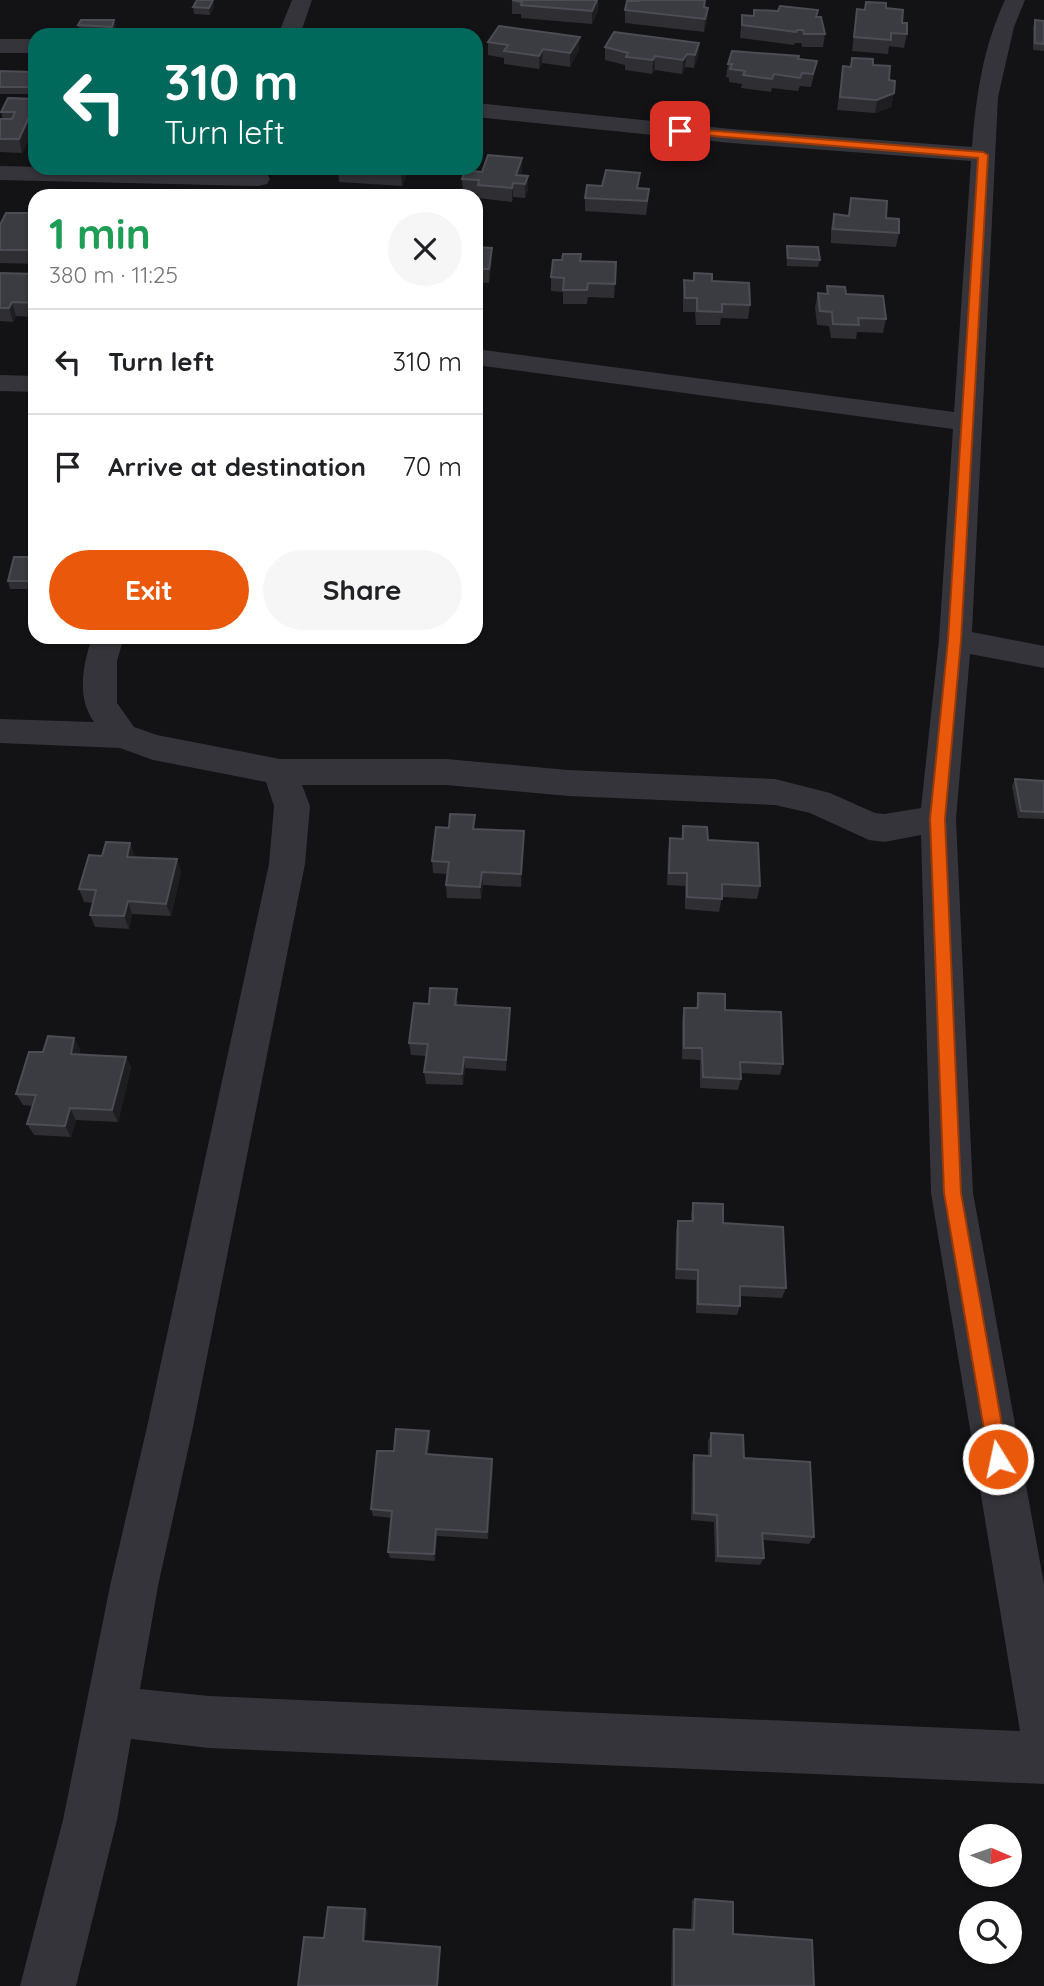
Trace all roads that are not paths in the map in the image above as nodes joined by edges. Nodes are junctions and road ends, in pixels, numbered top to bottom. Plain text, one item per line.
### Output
1 (302, 0) edge
2 (1014, 0) edge
3 (292, 28) edge
4 (0, 46) edge
5 (28, 46) edge
6 (483, 111) edge
7 (983, 155) junction
8 (0, 173) edge
9 (28, 174) edge
10 (64, 175) edge
11 (257, 181) edge
12 (483, 358) edge
13 (0, 383) edge
14 (28, 384) edge
15 (966, 422) junction
16 (954, 640) junction
17 (106, 644) edge
18 (1044, 657) edge
19 (0, 731) edge
20 (122, 736) junction
21 (280, 772) junction
22 (938, 819) junction
23 (111, 1711) junction
24 (1044, 1726) edge
25 (1044, 1758) edge
26 (48, 1986) edge

1 - 3 street
2 - 7 street
4 - 5 street
6 - 7 street
7 - 15 street
8 - 9 street
10 - 11 street
12 - 15 street
13 - 14 street
15 - 16 street
16 - 18 street
16 - 22 street
17 - 20 street
19 - 20 street
20 - 21 street
21 - 22 street
21 - 23 street
22 - 24 street
23 - 25 street
23 - 26 street

